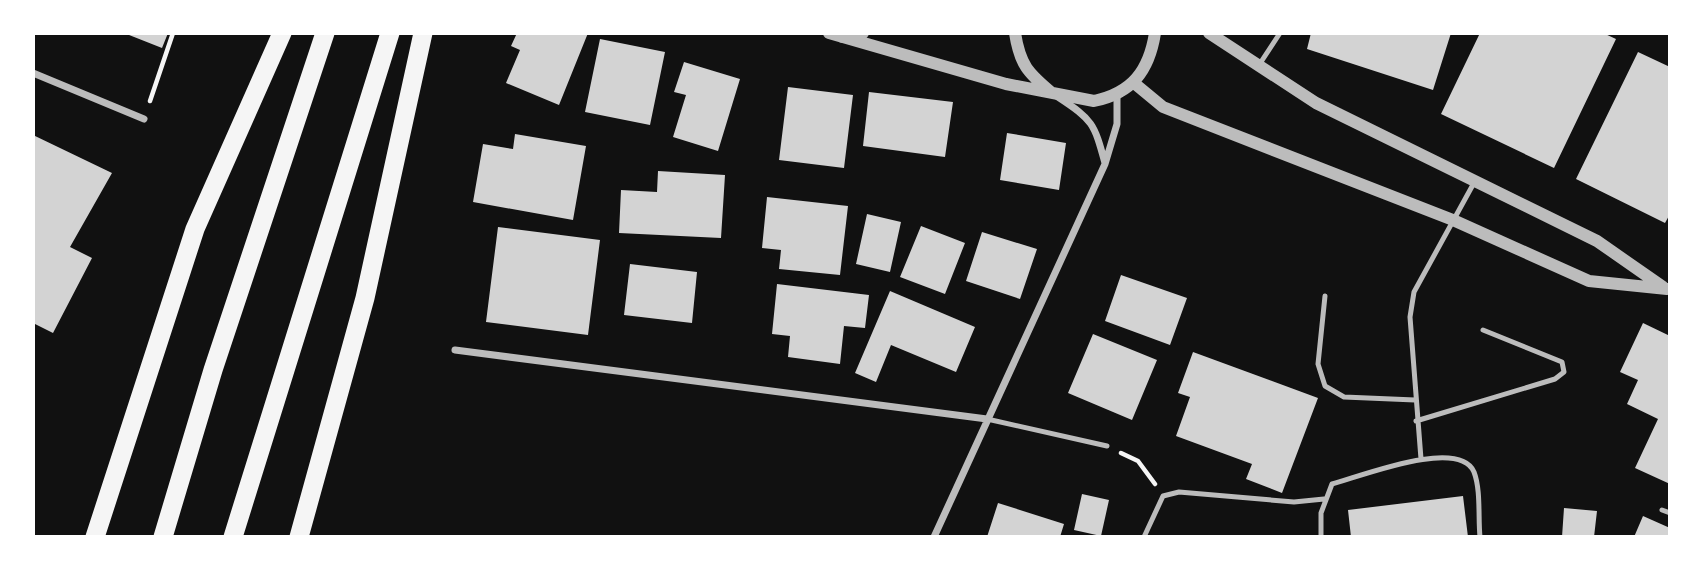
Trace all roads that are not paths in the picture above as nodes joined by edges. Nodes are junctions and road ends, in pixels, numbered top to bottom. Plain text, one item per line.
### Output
1 (282, 33) edge
2 (325, 33) edge
3 (390, 33) edge
4 (424, 33) edge
5 (863, 33) edge
6 (1015, 33) edge
7 (1155, 33) edge
8 (1209, 33) edge
9 (1280, 33) edge
10 (834, 35) edge
11 (1259, 65) junction
12 (33, 72) edge
13 (1133, 83) junction
14 (1117, 93) junction
15 (1055, 96) junction
16 (144, 119) road end
17 (1105, 164) junction
18 (1475, 181) junction
19 (1453, 220) junction
20 (1668, 290) edge
21 (1325, 296) dead end
22 (1483, 330) dead end
23 (455, 350) dead end
24 (1415, 400) junction
25 (987, 419) junction
26 (1416, 421) junction
27 (1107, 446) road end
28 (1421, 459) junction
29 (1324, 499) junction
30 (1662, 510) dead end
31 (1670, 513) edge
32 (95, 537) edge
33 (163, 537) edge
34 (233, 537) edge
35 (299, 537) edge
36 (934, 537) edge
37 (1144, 537) edge
38 (1321, 537) edge
39 (1480, 537) edge

1 - 32 highway
2 - 33 highway
3 - 34 highway
4 - 35 highway
5 - 10 street
6 - 15 street
7 - 13 street
8 - 11 street
9 - 11 lane
10 - 15 street
11 - 18 street
12 - 16 street
13 - 14 street
13 - 19 street
14 - 15 street
14 - 17 street
15 - 17 street
17 - 25 street
18 - 19 lane
18 - 20 street
19 - 20 street
19 - 24 lane
21 - 24 lane
22 - 26 lane
23 - 25 street
24 - 26 lane
25 - 27 lane
25 - 36 street
26 - 28 lane
28 - 29 lane
28 - 39 lane
29 - 37 lane
29 - 38 lane
30 - 31 lane

